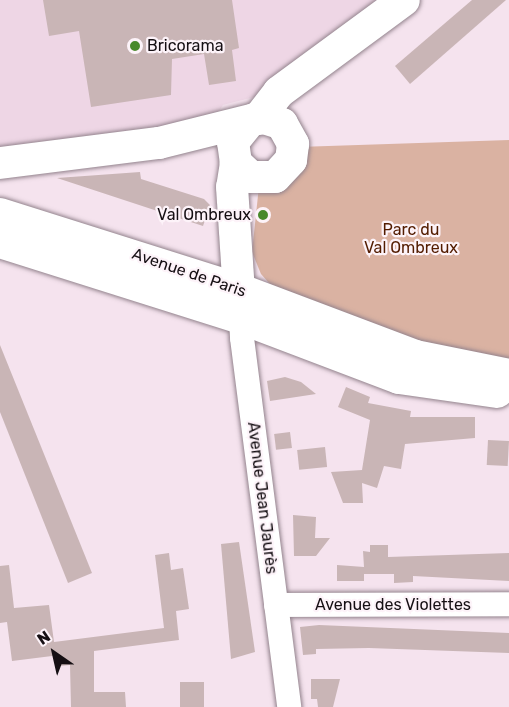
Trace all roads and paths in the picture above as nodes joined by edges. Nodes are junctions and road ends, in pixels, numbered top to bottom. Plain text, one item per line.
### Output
1 (404, 0) edge
2 (263, 121) junction
3 (0, 163) edge
4 (246, 171) junction
5 (0, 214) edge
6 (0, 235) edge
7 (0, 242) edge
8 (239, 303) junction
9 (509, 375) edge
10 (509, 393) edge
11 (509, 604) edge
12 (276, 605) junction
13 (289, 707) edge

1 - 2 main road
2 - 3 main road
2 - 4 main road
2 - 4 main road
4 - 8 main road
5 - 8 main road, Avenue de Paris
6 - 8 main road
7 - 8 main road, Avenue de Paris
8 - 9 main road, Avenue de Paris
8 - 10 main road, Avenue de Paris
8 - 12 street, Avenue Jean Jaurès
11 - 12 street, Avenue des Violettes
12 - 13 street, Avenue Jean Jaurès

